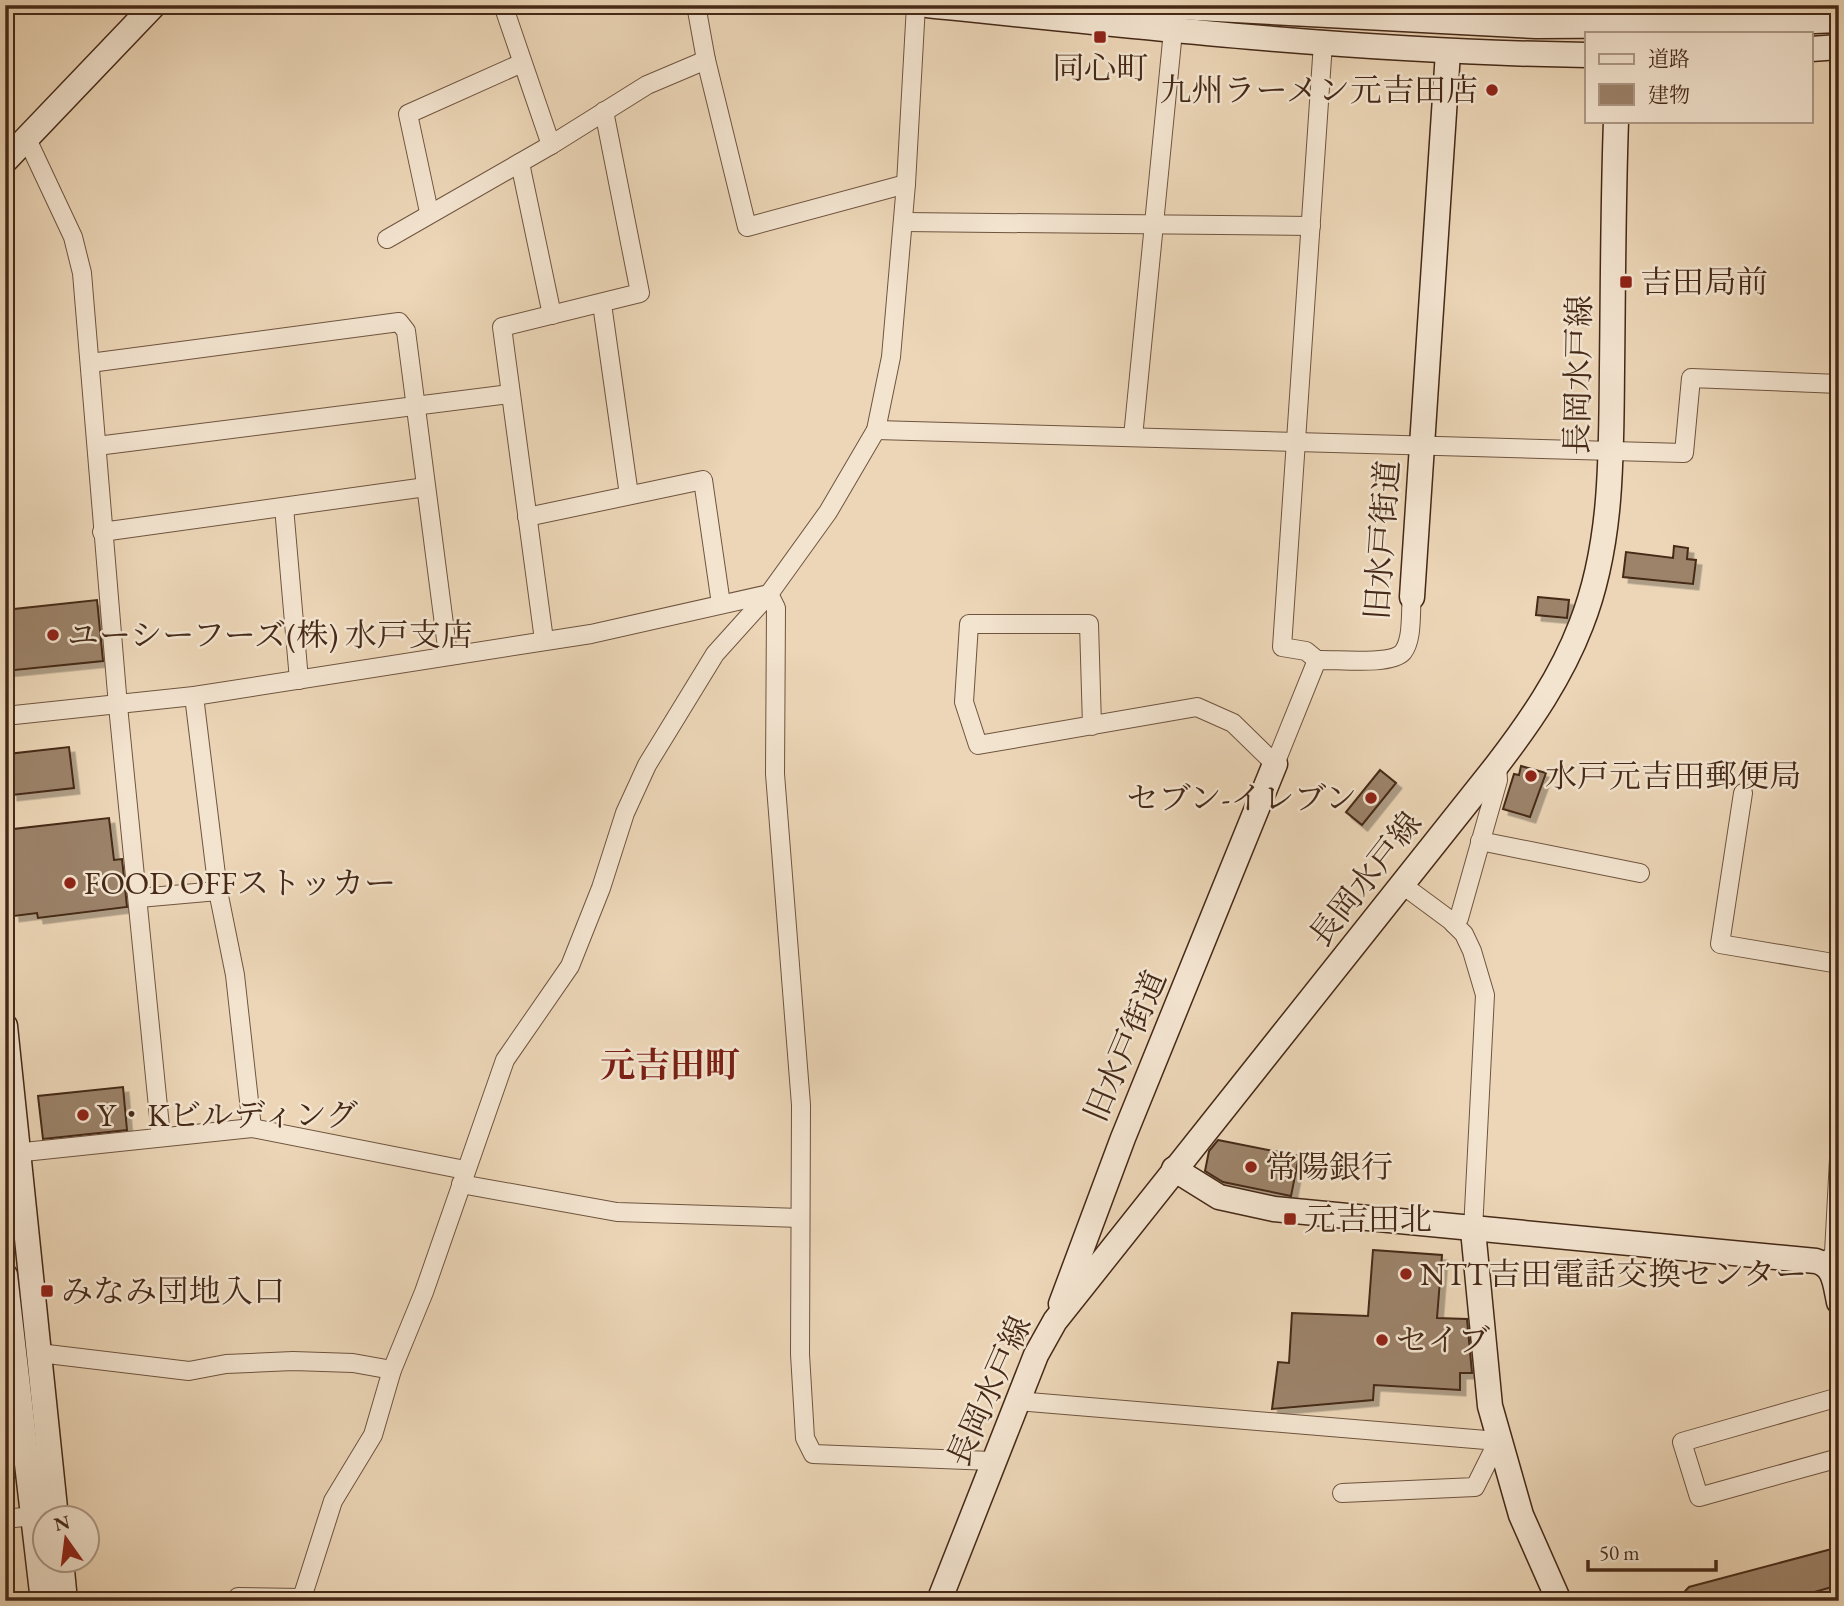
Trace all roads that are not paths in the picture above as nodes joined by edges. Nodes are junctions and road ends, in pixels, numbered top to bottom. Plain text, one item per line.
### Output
1 (154, 5) edge
2 (503, 5) edge
3 (696, 5) edge
4 (916, 5) edge
5 (927, 5) edge
6 (1140, 5) edge
7 (1323, 11) edge
8 (1176, 15) edge
9 (1452, 15) edge
10 (1713, 15) edge
11 (1839, 20) edge
12 (1618, 22) edge
13 (1323, 43) junction
14 (1839, 47) edge
15 (1812, 49) edge
16 (1448, 52) junction
17 (1585, 55) edge
18 (706, 60) junction
19 (522, 63) junction
20 (604, 111) junction
21 (1616, 122) edge
22 (27, 139) junction
23 (551, 145) junction
24 (5, 161) edge
25 (520, 163) junction
26 (906, 184) junction
27 (429, 212) junction
28 (903, 222) junction
29 (1154, 225) junction
30 (1311, 226) junction
31 (387, 239) dead end
32 (601, 304) junction
33 (552, 315) junction
34 (90, 363) junction
35 (1839, 384) edge
36 (510, 394) junction
37 (416, 406) junction
38 (876, 430) junction
39 (1133, 437) junction
40 (1297, 442) junction
41 (97, 446) junction
42 (1422, 446) junction
43 (1611, 451) junction
44 (426, 488) junction
45 (629, 495) junction
46 (284, 507) junction
47 (527, 517) junction
48 (102, 531) junction
49 (769, 594) junction
50 (1412, 597) joint
51 (721, 604) junction
52 (544, 640) junction
53 (448, 655) junction
54 (1317, 660) junction
55 (299, 680) junction
56 (194, 696) junction
57 (118, 706) junction
58 (5, 716) edge
59 (1092, 726) junction
60 (1275, 764) junction
61 (1497, 765) junction
62 (1743, 793) dead end
63 (1480, 841) junction
64 (1640, 873) dead end
65 (1404, 886) junction
66 (218, 891) junction
67 (139, 898) junction
68 (1454, 924) junction
69 (1839, 964) edge
70 (5, 1026) edge
71 (252, 1128) junction
72 (161, 1137) junction
73 (12, 1153) edge
74 (1839, 1159) edge
75 (1174, 1169) junction
76 (463, 1177) junction
77 (800, 1219) junction
78 (1474, 1230) junction
79 (1826, 1264) junction
80 (5, 1275) edge
81 (1839, 1301) edge
82 (1055, 1321) junction
83 (39, 1353) junction
84 (392, 1370) junction
85 (1839, 1397) edge
86 (1017, 1401) junction
87 (1498, 1441) junction
88 (1839, 1458) edge
89 (992, 1461) junction
90 (1342, 1493) dead end
91 (43, 1504) edge
92 (45, 1504) edge
93 (32, 1518) edge
94 (5, 1519) edge
95 (44, 1574) edge
96 (62, 1574) edge
97 (43, 1601) edge
98 (65, 1601) edge
99 (237, 1601) edge
100 (939, 1601) edge
101 (1559, 1601) edge

1 - 22 main road
2 - 19 street
3 - 18 street
4 - 26 street
5 - 8 main road
6 - 8 main road
7 - 8 main road
7 - 9 main road
8 - 13 main road
8 - 29 street
9 - 12 main road
10 - 11 main road
10 - 12 main road
13 - 16 main road
13 - 30 street
14 - 15 main road
16 - 17 main road
16 - 42 main road, 旧水戸街道
18 - 20 street
18 - 26 street
19 - 23 street
19 - 27 street
20 - 23 street
20 - 32 street
21 - 43 main road, 長岡水戸線
22 - 24 main road
22 - 34 street
23 - 25 street
25 - 27 street
25 - 33 street
26 - 28 street
27 - 31 street
28 - 29 street
28 - 38 street
29 - 30 street
29 - 39 street
30 - 40 street
32 - 33 street
32 - 45 street
33 - 36 street
34 - 37 street
34 - 41 street
35 - 43 street
36 - 37 street
36 - 47 street
37 - 41 street
37 - 44 street
38 - 39 street
38 - 49 street
39 - 40 street
40 - 42 street
40 - 54 street
41 - 48 street
42 - 43 street
42 - 50 main road, 旧水戸街道
43 - 61 main road, 長岡水戸線
44 - 46 street
44 - 53 street
45 - 47 street
45 - 51 street
46 - 48 street
46 - 55 street
47 - 52 street
48 - 57 street
49 - 51 street
49 - 76 street
49 - 77 street
50 - 54 street, 旧水戸街道
51 - 52 street
52 - 53 street
53 - 55 street
54 - 60 street, 旧水戸街道
55 - 56 street
56 - 57 street
56 - 66 street
57 - 58 street
57 - 67 street
59 - 59 street
59 - 60 street
60 - 82 main road, 旧水戸街道
61 - 63 street
61 - 65 main road, 長岡水戸線
62 - 69 street
63 - 64 street
63 - 68 street
65 - 68 street
65 - 75 main road, 長岡水戸線
66 - 67 street
66 - 71 street
67 - 72 street
68 - 78 street
70 - 73 main road
71 - 72 street
71 - 76 street
72 - 73 street
73 - 83 main road
74 - 79 street
75 - 78 main road
75 - 82 main road, 長岡水戸線
76 - 77 street
76 - 84 street
77 - 89 street
78 - 79 main road
78 - 87 main road
79 - 81 main road
80 - 91 main road
82 - 86 main road, 長岡水戸線
83 - 84 street
83 - 92 main road
84 - 99 street
85 - 88 street
86 - 87 street
86 - 89 main road, 長岡水戸線
87 - 90 street
87 - 101 main road
89 - 100 main road, 長岡水戸線
93 - 94 street
95 - 97 main road
96 - 98 main road

